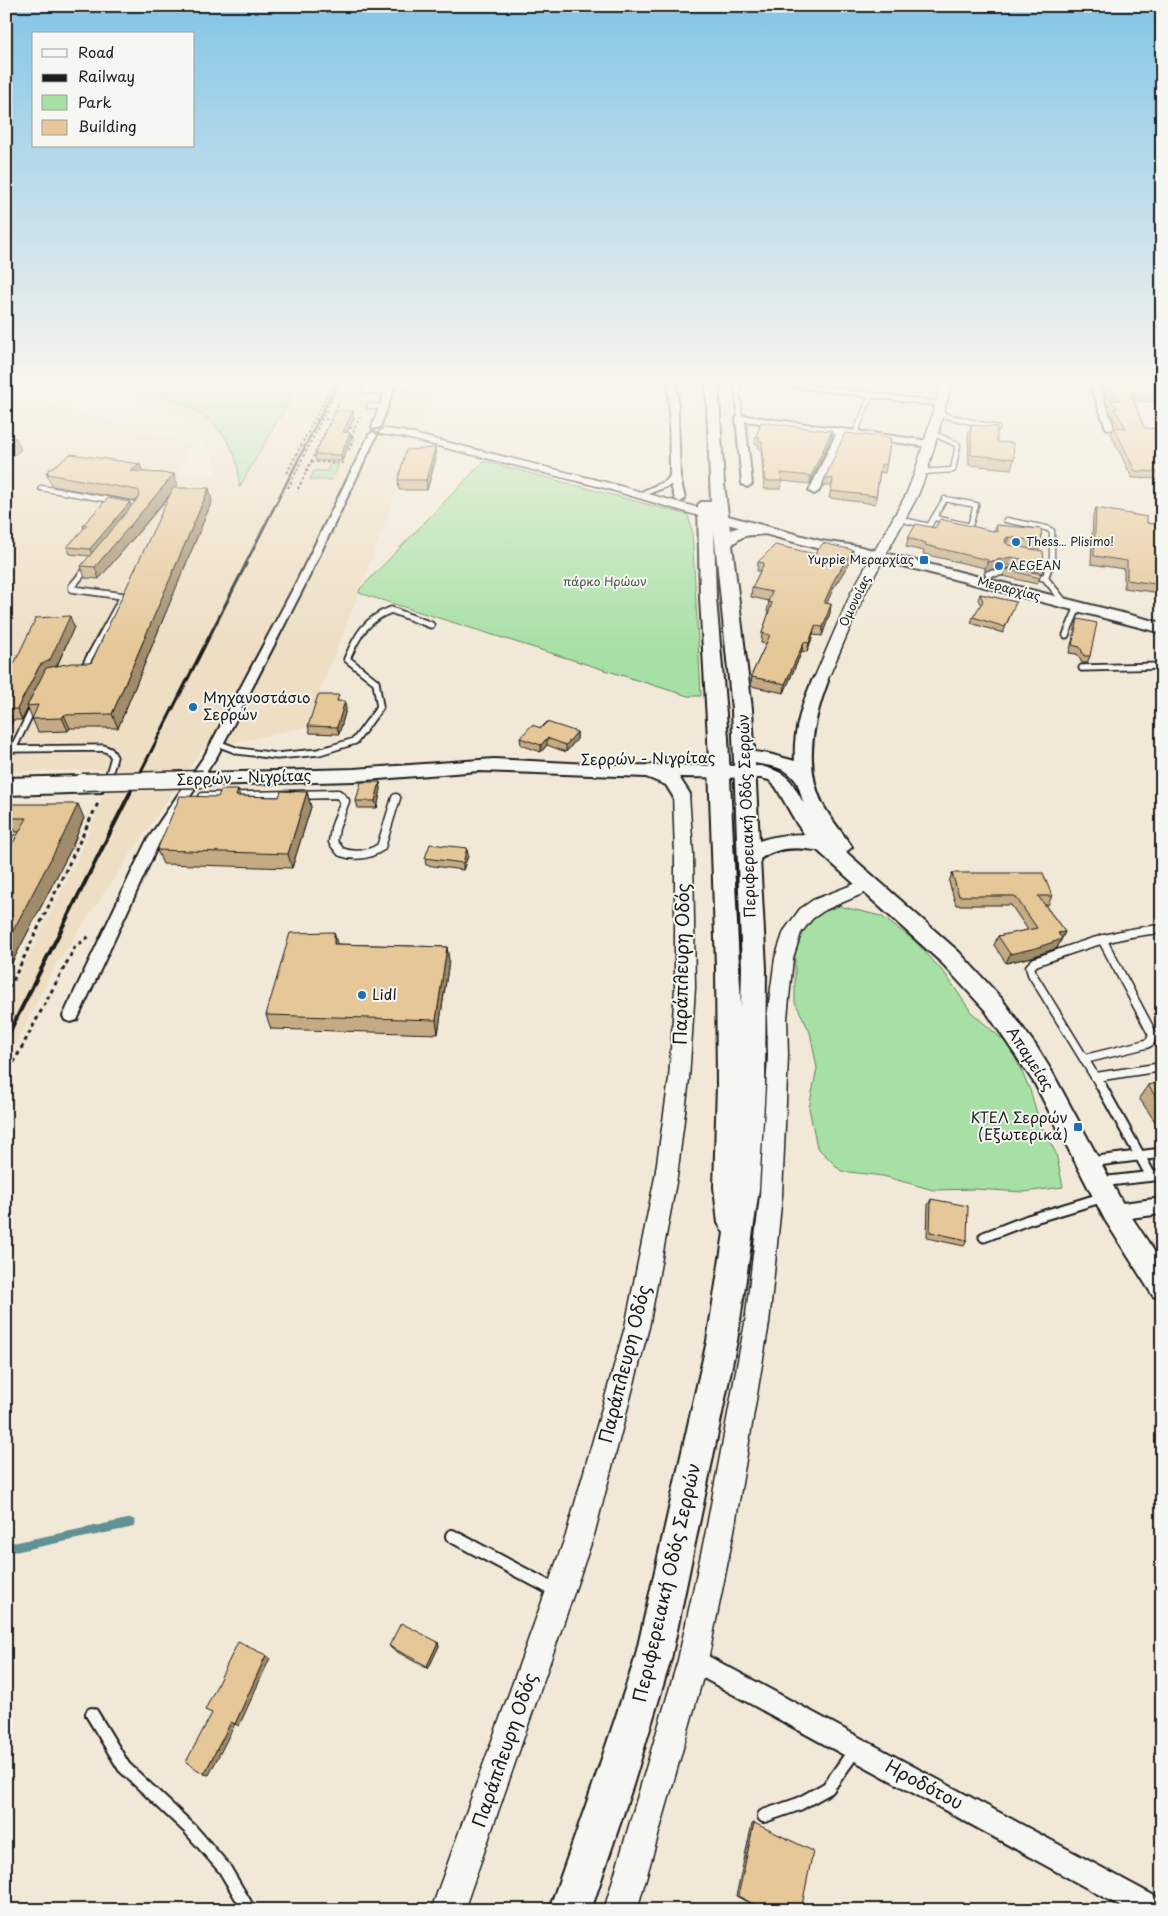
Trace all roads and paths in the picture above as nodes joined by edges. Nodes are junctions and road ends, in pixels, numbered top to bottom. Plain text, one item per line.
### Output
1 (296, 472) edge
2 (306, 472) edge
3 (357, 472) edge
4 (555, 472) edge
5 (675, 472) edge
6 (709, 472) edge
7 (713, 472) edge
8 (746, 472) edge
9 (822, 472) edge
10 (921, 472) edge
11 (675, 477) junction
12 (747, 484) dead end
13 (605, 485) junction
14 (41, 488) dead end
15 (288, 488) dead end
16 (298, 489) dead end
17 (648, 491) junction
18 (814, 491) dead end
19 (680, 499) junction
20 (713, 511) junction
21 (135, 515) edge
22 (935, 518) junction
23 (900, 519) junction
24 (1006, 520) dead end
25 (764, 530) junction
26 (724, 544) junction
27 (857, 550) junction
28 (878, 555) junction
29 (1043, 555) edge
30 (1052, 557) junction
31 (95, 560) edge
32 (1018, 572) edge
33 (988, 574) edge
34 (1036, 576) edge
35 (1044, 578) junction
36 (127, 588) edge
37 (123, 596) junction
38 (1072, 605) junction
39 (431, 625) dead end
40 (1162, 628) edge
41 (1066, 635) dead end
42 (1162, 666) edge
43 (1082, 668) dead end
44 (77, 673) edge
45 (820, 681) joint
46 (39, 696) edge
47 (217, 744) junction
48 (9, 749) edge
49 (745, 764) junction
50 (480, 766) junction
51 (714, 766) junction
52 (644, 771) junction
53 (806, 782) junction
54 (6, 784) edge
55 (105, 789) junction
56 (6, 791) edge
57 (681, 794) junction
58 (181, 798) junction
59 (396, 798) dead end
60 (6, 830) edge
61 (6, 840) edge
62 (823, 844) junction
63 (748, 858) junction
64 (851, 866) junction
65 (870, 884) junction
66 (118, 916) junction
67 (1162, 929) edge
68 (1102, 939) junction
69 (6, 995) edge
70 (71, 1016) dead end
71 (1085, 1059) junction
72 (1162, 1066) edge
73 (6, 1077) edge
74 (1096, 1077) junction
75 (1162, 1153) edge
76 (1141, 1155) junction
77 (1087, 1162) junction
78 (1162, 1175) edge
79 (1151, 1176) junction
80 (1106, 1197) junction
81 (1162, 1206) edge
82 (984, 1237) dead end
83 (734, 1250) junction
84 (1162, 1287) edge
85 (452, 1536) dead end
86 (560, 1593) junction
87 (693, 1660) junction
88 (92, 1714) dead end
89 (856, 1748) junction
90 (764, 1816) dead end
91 (249, 1910) edge
92 (448, 1910) edge
93 (570, 1910) edge
94 (620, 1910) edge
95 (1154, 1910) edge

1 - 15 path
2 - 16 path
3 - 47 street
4 - 13 street, Μεραρχίας
5 - 11 street
6 - 20 main road, Περιφερειακή Οδός Σερρών
7 - 20 main road, Περιφερειακή Οδός Σερρών
8 - 12 street
9 - 18 street
10 - 23 street, Ομονοίας
11 - 17 street
11 - 19 street
13 - 17 street, Μεραρχίας
13 - 20 street, Μεραρχίας
14 - 21 lane
17 - 19 street, Μεραρχίας
19 - 20 street, Μεραρχίας
20 - 25 main road, Μεραρχίας
20 - 26 main road, Περιφερειακή Οδός Σερρών
20 - 27 main road, Μεραρχίας
20 - 51 main road, Περιφερειακή Οδός Σερρών
22 - 22 lane
22 - 23 lane
23 - 28 street, Ομονοίας
24 - 30 lane
25 - 26 main road
25 - 27 main road, Μεραρχίας
26 - 49 main road, Περιφερειακή Οδός Σερρών
27 - 28 main road, Μεραρχίας
28 - 38 main road, Μεραρχίας
28 - 45 street, Ομονοίας
29 - 30 lane
30 - 35 lane
31 - 37 lane
32 - 33 lane
34 - 35 lane
35 - 38 lane
36 - 37 lane
37 - 44 lane
38 - 40 main road, Μεραρχίας
38 - 41 lane
39 - 47 lane
42 - 43 lane
45 - 53 main road
46 - 48 lane
47 - 58 street
48 - 55 lane
49 - 51 main road, Σερρών - Νιγρίτας
49 - 53 main road, Σερρών - Νιγρίτας
49 - 62 main road, Σερρών - Νιγρίτας
49 - 63 main road, Περιφερειακή Οδός Σερρών
50 - 51 main road, Σερρών - Νιγρίτας
50 - 52 main road, Σερρών - Νιγρίτας
50 - 54 main road, Σερρών - Νιγρίτας, bridge
51 - 52 main road, Σερρών - Νιγρίτας
51 - 57 main road
51 - 83 main road, Περιφερειακή Οδός Σερρών
52 - 57 main road
53 - 64 main road
55 - 56 street
55 - 69 path
57 - 86 street, Παράπλευρη Οδός
58 - 59 lane
58 - 66 street
60 - 61 lane
62 - 63 main road
62 - 64 main road, Σερρών - Νιγρίτας
63 - 83 main road, Περιφερειακή Οδός Σερρών
64 - 65 main road, Απαμείας
65 - 77 main road, Απαμείας
65 - 87 street
66 - 70 street
66 - 73 path
67 - 68 lane
68 - 71 lane
68 - 71 lane
71 - 74 lane
72 - 74 lane
74 - 76 lane
75 - 76 lane
76 - 77 lane
76 - 79 lane
77 - 80 main road, Απαμείας
78 - 79 lane
79 - 80 lane
80 - 81 street
80 - 82 lane
80 - 84 main road, Απαμείας
83 - 93 main road, Περιφερειακή Οδός Σερρών
85 - 86 lane
86 - 92 street, Παράπλευρη Οδός
87 - 89 street, Ηροδότου
87 - 94 street
88 - 91 lane
89 - 90 lane
89 - 95 street, Ηροδότου

